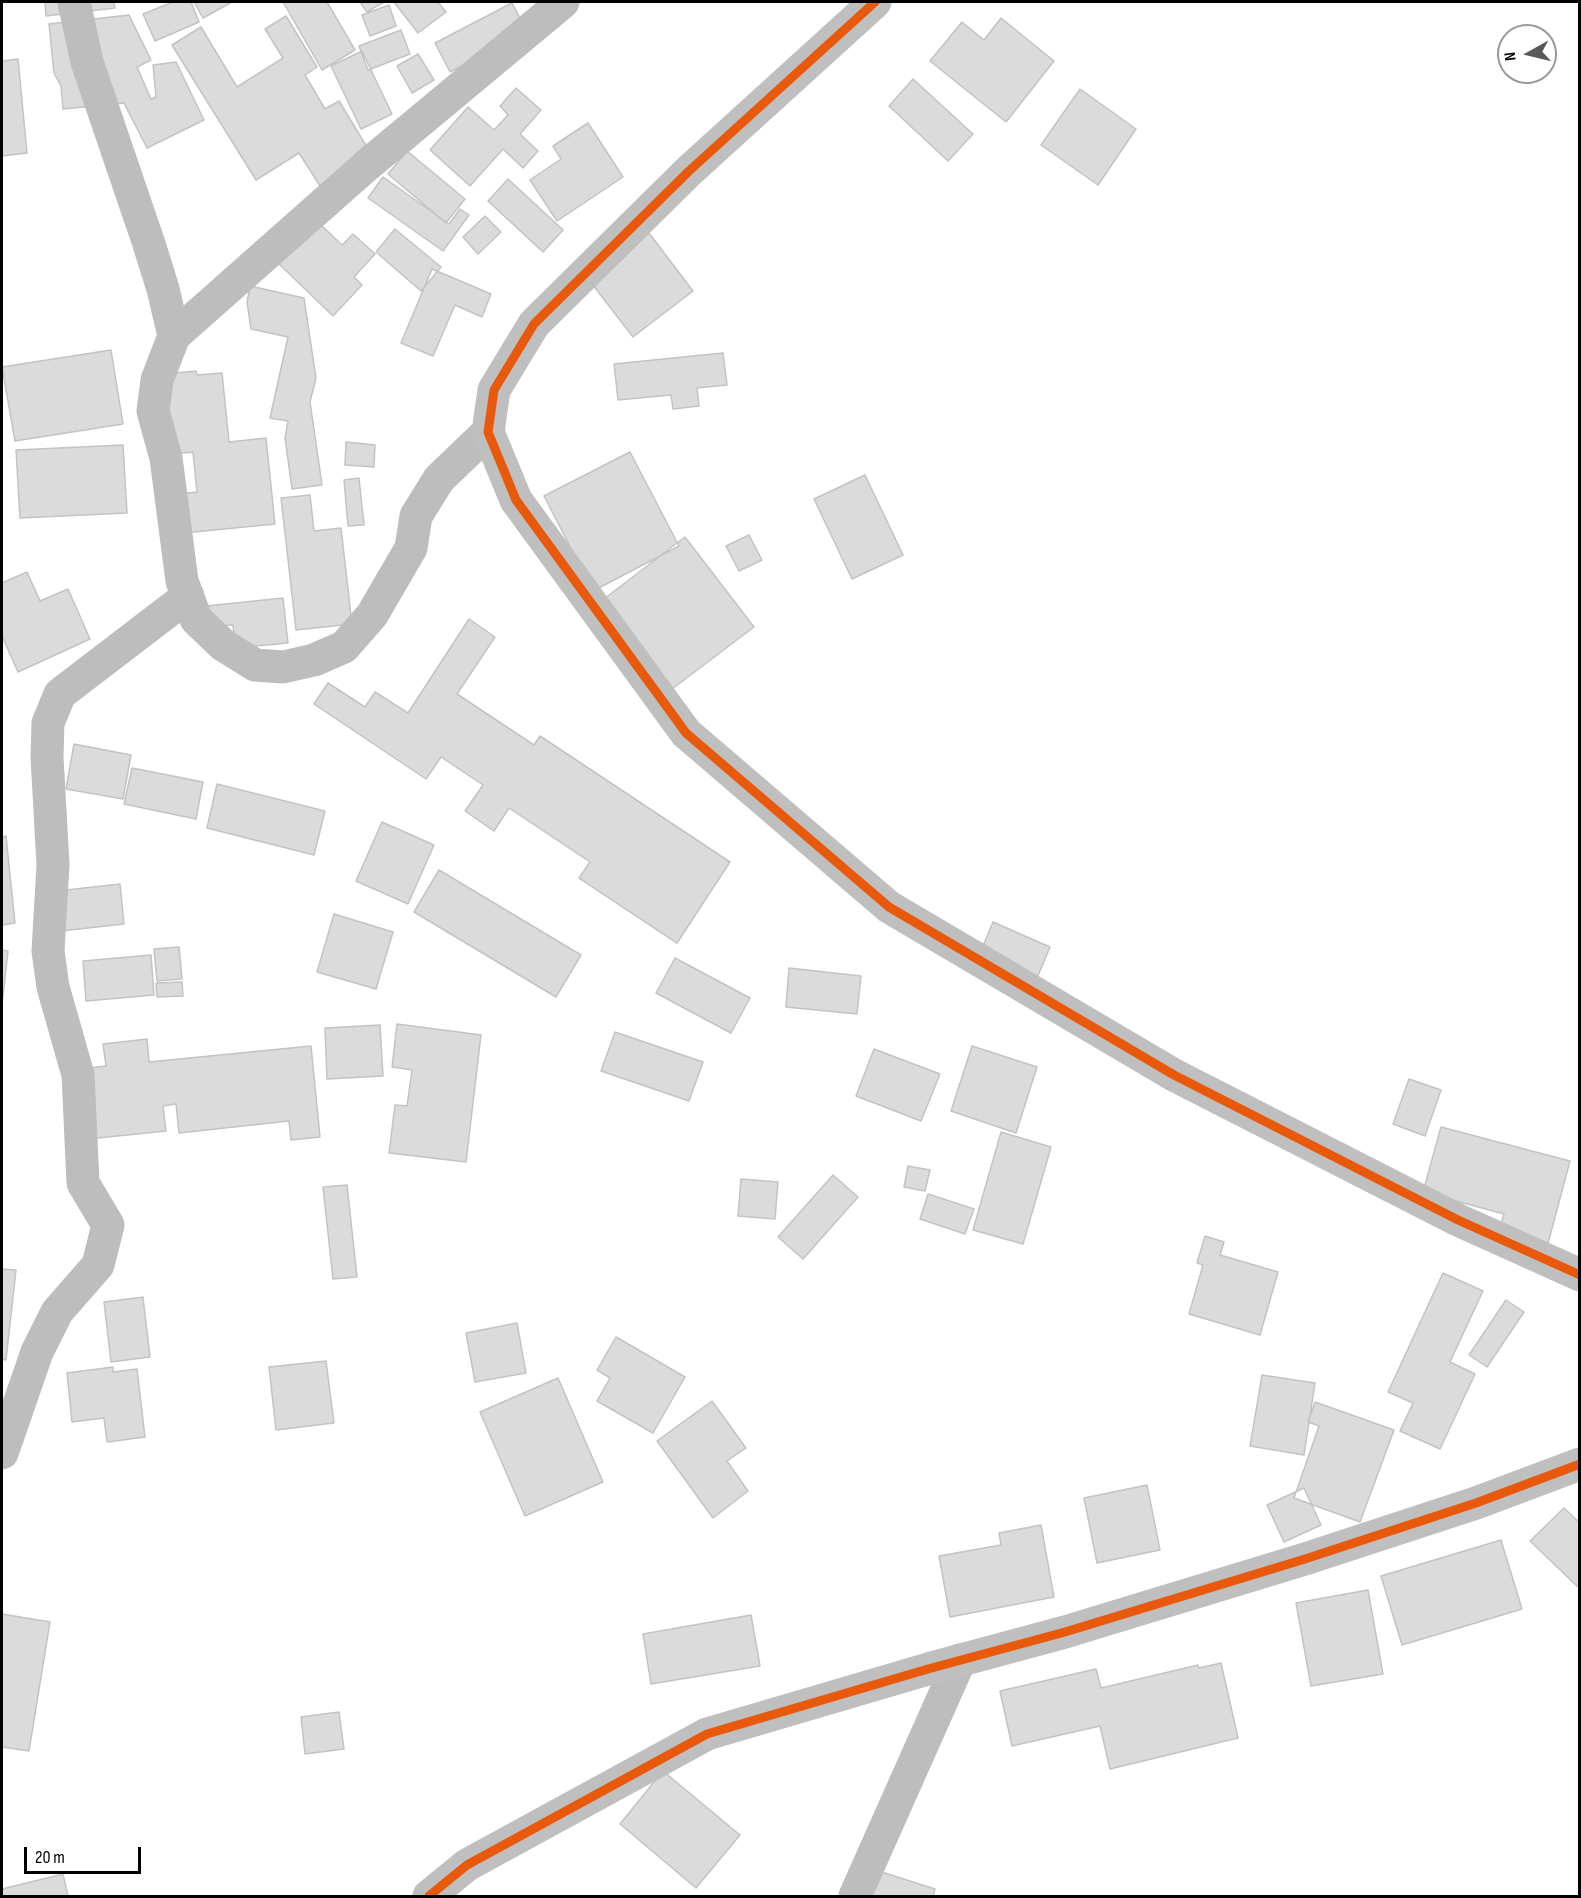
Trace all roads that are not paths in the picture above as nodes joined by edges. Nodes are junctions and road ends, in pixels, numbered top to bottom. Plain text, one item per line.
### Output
1 (74, 2) edge
2 (562, 2) edge
3 (875, 2) edge
4 (174, 336) junction
5 (488, 432) junction
6 (188, 596) junction
7 (1580, 1275) edge
8 (2, 1453) edge
9 (1580, 1464) edge
10 (960, 1660) junction
11 (429, 1896) edge
12 (855, 1896) edge

1 - 4 street
2 - 4 street
3 - 5 street
4 - 6 street
5 - 6 street
5 - 7 street
6 - 8 street
9 - 10 street
10 - 11 street
10 - 12 street

